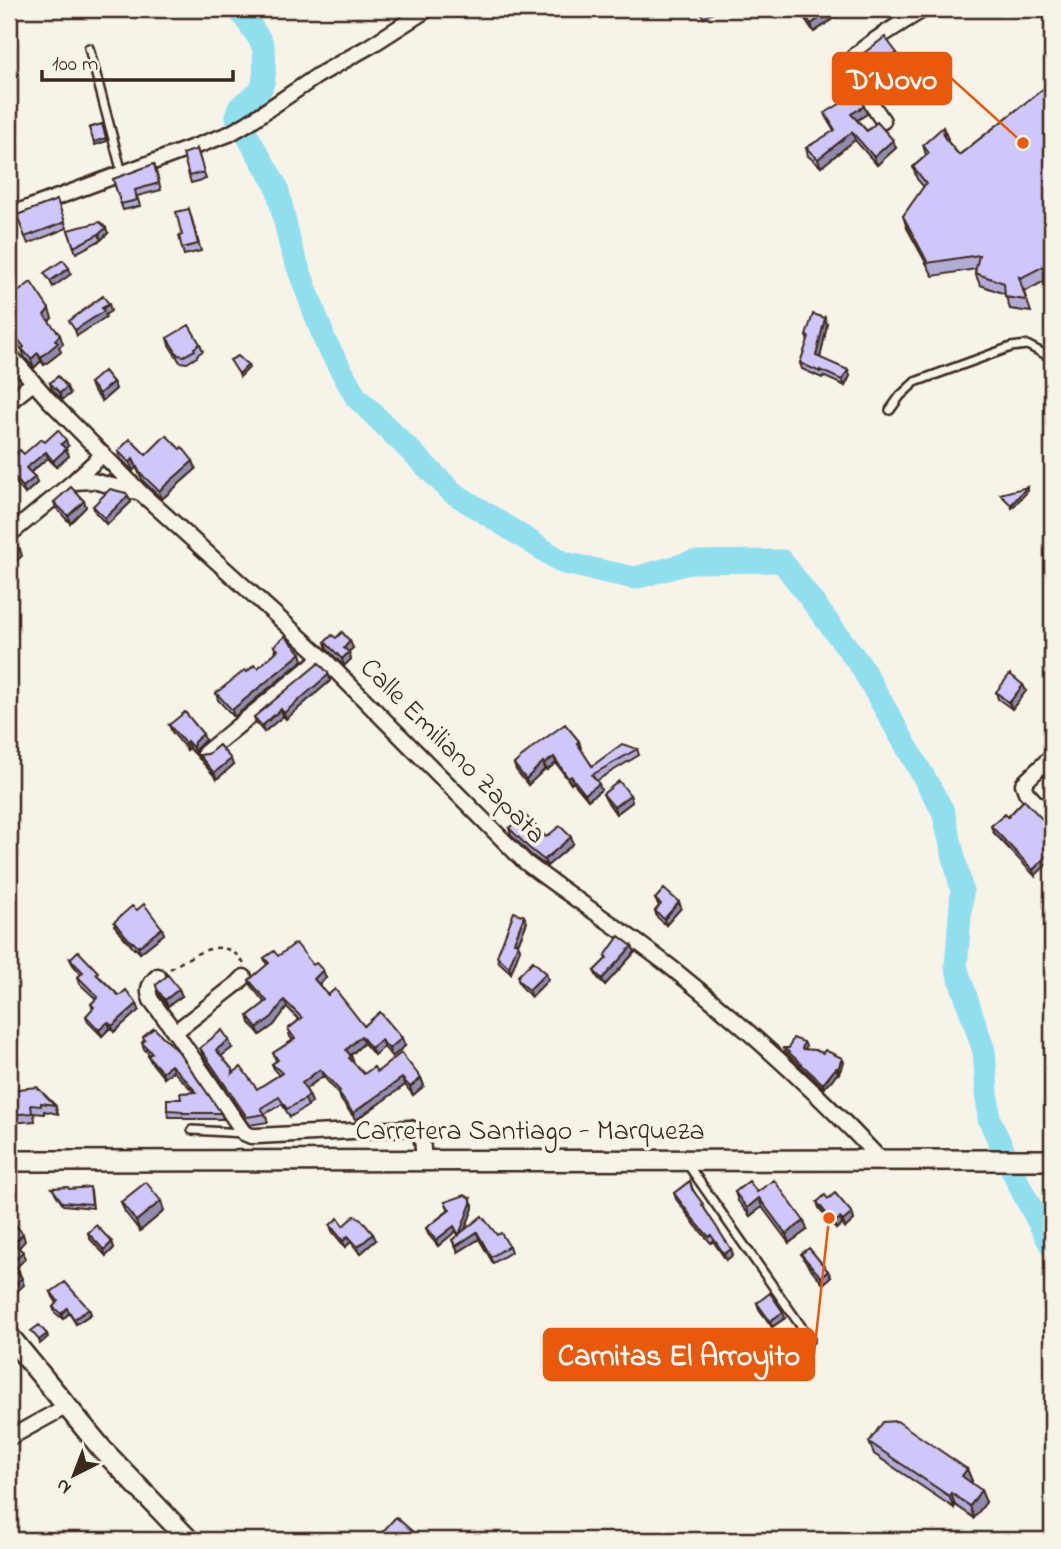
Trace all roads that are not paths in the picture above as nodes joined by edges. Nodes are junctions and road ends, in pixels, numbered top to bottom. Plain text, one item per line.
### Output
1 (428, 9) edge
2 (924, 9) edge
3 (89, 48) dead end
4 (883, 121) dead end
5 (122, 173) junction
6 (9, 215) edge
7 (9, 354) edge
8 (1052, 358) edge
9 (33, 383) junction
10 (9, 402) edge
11 (890, 411) dead end
12 (103, 454) junction
13 (73, 482) junction
14 (142, 494) junction
15 (9, 535) edge
16 (322, 657) junction
17 (205, 752) edge
18 (1052, 756) edge
19 (1052, 820) edge
20 (158, 976) road end
21 (244, 977) road end
22 (175, 1032) junction
23 (192, 1130) dead end
24 (244, 1133) junction
25 (424, 1160) junction
26 (685, 1160) junction
27 (1052, 1160) edge
28 (9, 1161) edge
29 (882, 1161) junction
30 (9, 1336) edge
31 (810, 1339) dead end
32 (67, 1406) junction
33 (9, 1438) edge
34 (189, 1540) edge

1 - 5 street
2 - 4 street
3 - 5 lane
5 - 6 street
7 - 9 street, Calle Emiliano Zapata
8 - 11 lane
9 - 10 street
9 - 12 street, Calle Emiliano Zapata
12 - 13 street
12 - 14 street, Calle Emiliano Zapata
13 - 14 street
13 - 15 street
14 - 16 street, Calle Emiliano Zapata
16 - 17 street
16 - 29 street, Calle Emiliano Zapata
18 - 19 street
20 - 22 street
21 - 22 street
22 - 24 street
23 - 24 lane
24 - 25 street
25 - 26 main road, Carretera Santiago - Marqueza
25 - 28 main road, Carretera Santiago - Marqueza
26 - 29 main road, Carretera Santiago - Marqueza
26 - 31 lane
27 - 29 main road, Carretera Santiago - Marqueza
30 - 32 main road
32 - 33 street
32 - 34 main road

